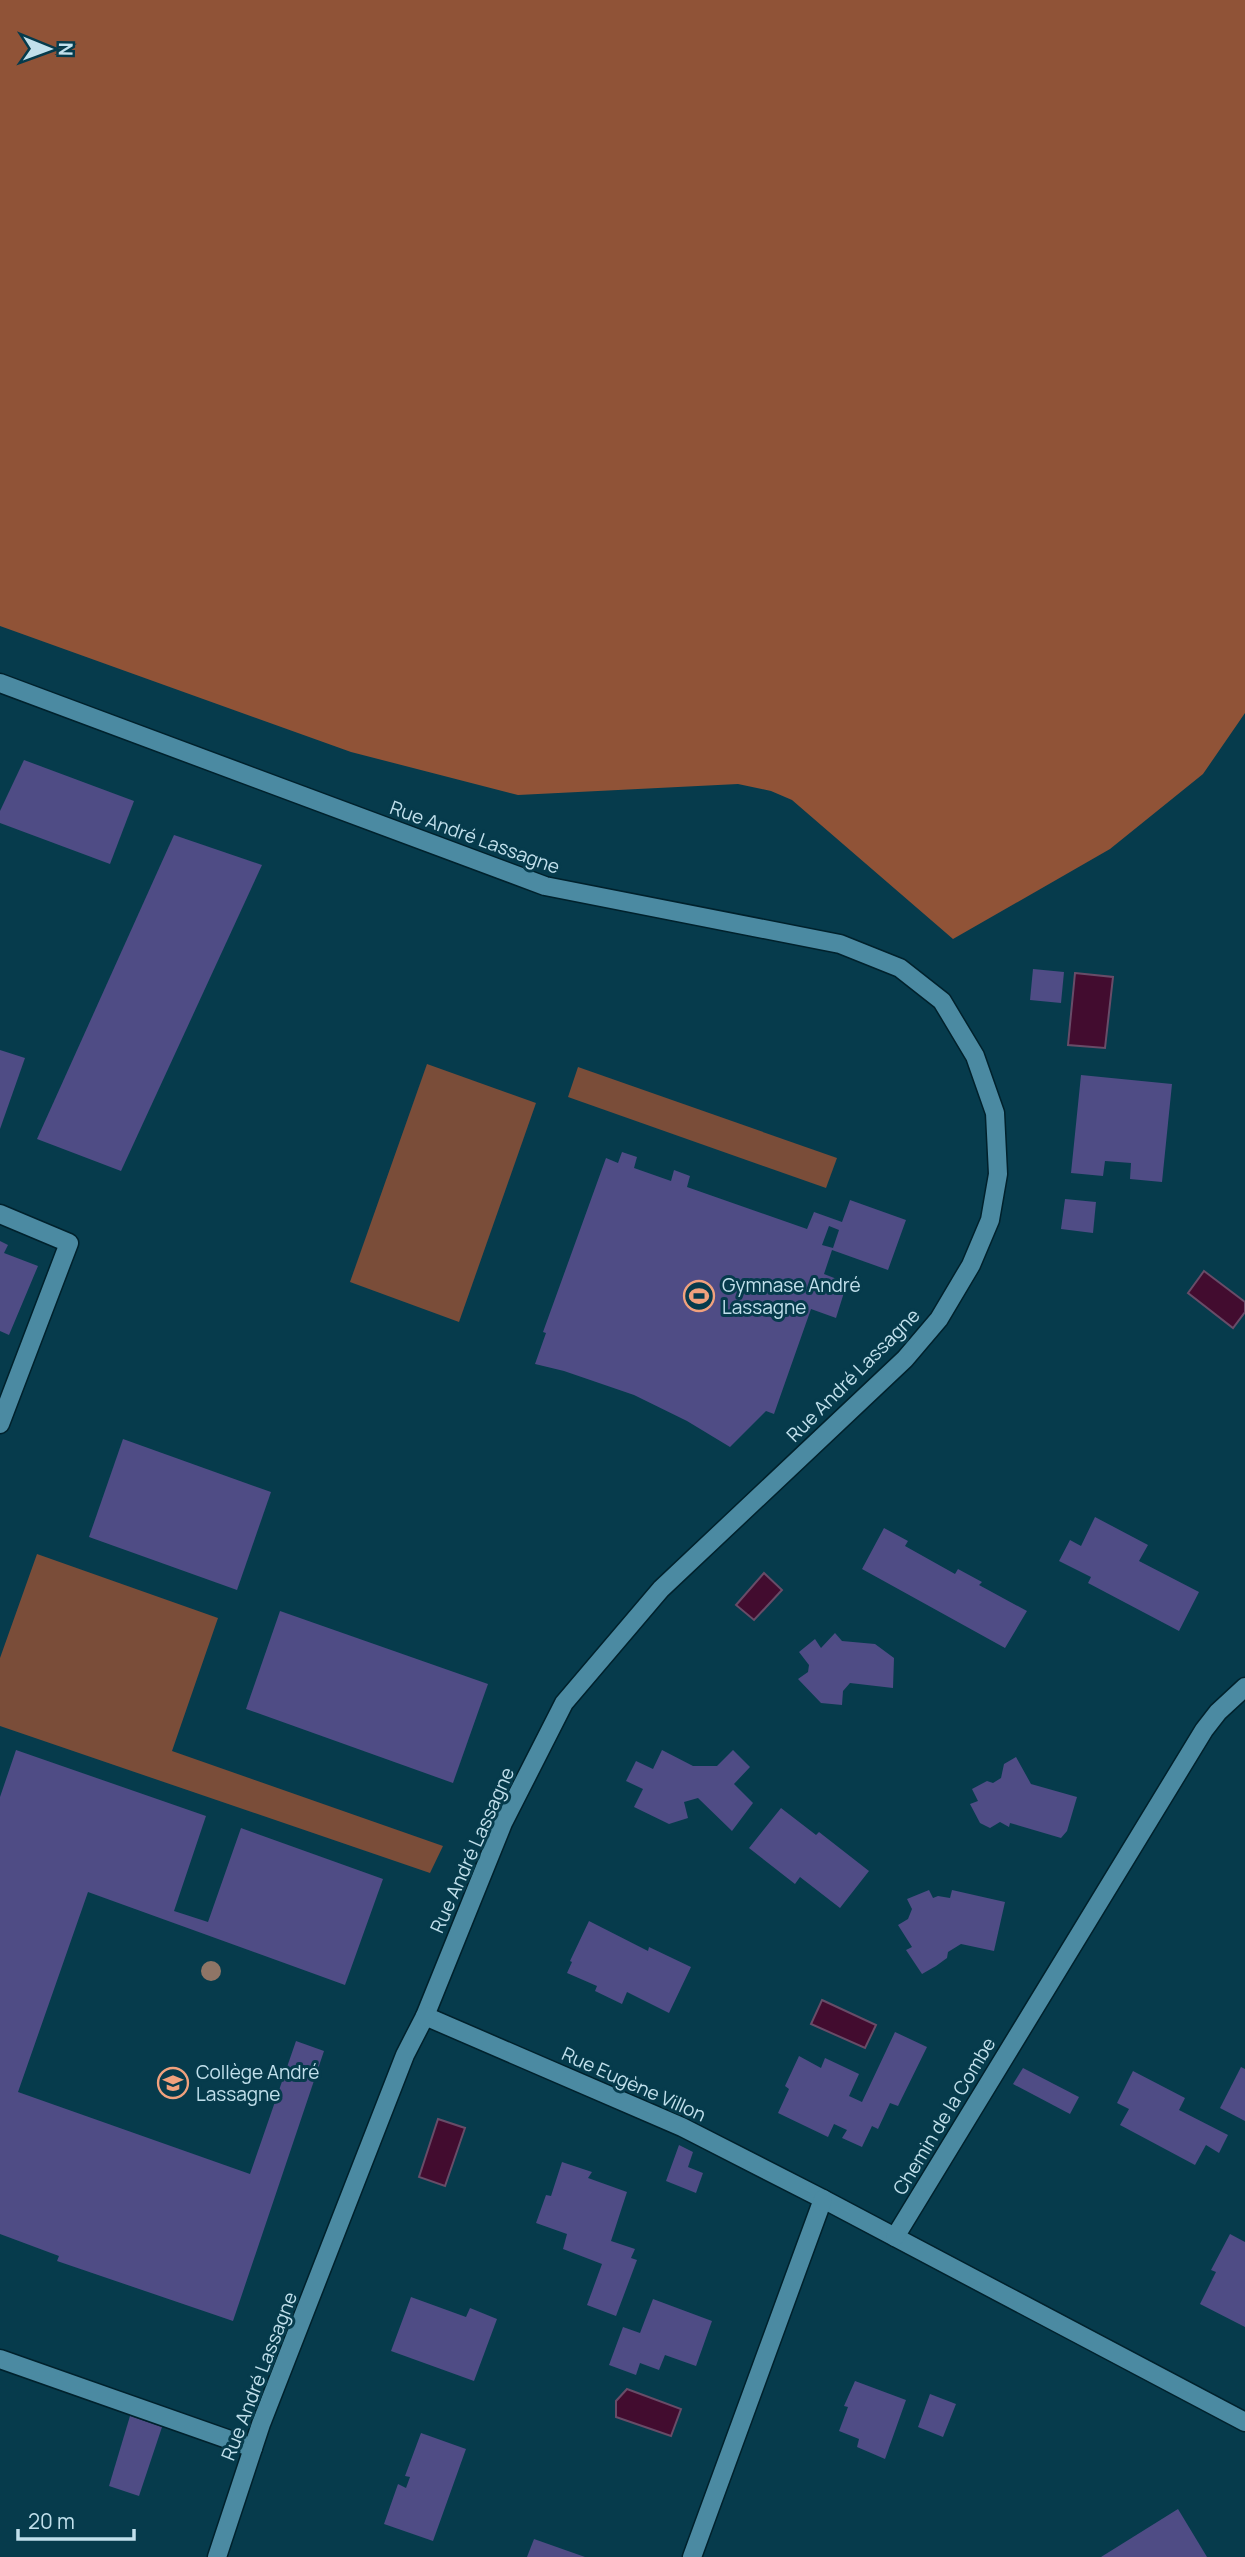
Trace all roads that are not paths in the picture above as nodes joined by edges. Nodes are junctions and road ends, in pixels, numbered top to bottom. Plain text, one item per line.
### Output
1 (0, 683) edge
2 (0, 1214) edge
3 (0, 1424) edge
4 (1245, 1687) edge
5 (425, 2016) junction
6 (823, 2199) junction
7 (895, 2237) junction
8 (0, 2358) edge
9 (1245, 2422) edge
10 (253, 2448) junction
11 (217, 2557) edge
12 (692, 2557) edge

1 - 5 street, Rue André Lassagne
2 - 3 street
4 - 7 street, Chemin de la Combe
5 - 6 street, Rue Eugène Villon
5 - 10 street, Rue André Lassagne
6 - 7 street, Rue Eugène Villon
6 - 12 street
7 - 9 street
8 - 10 street
10 - 11 street, Rue André Lassagne

